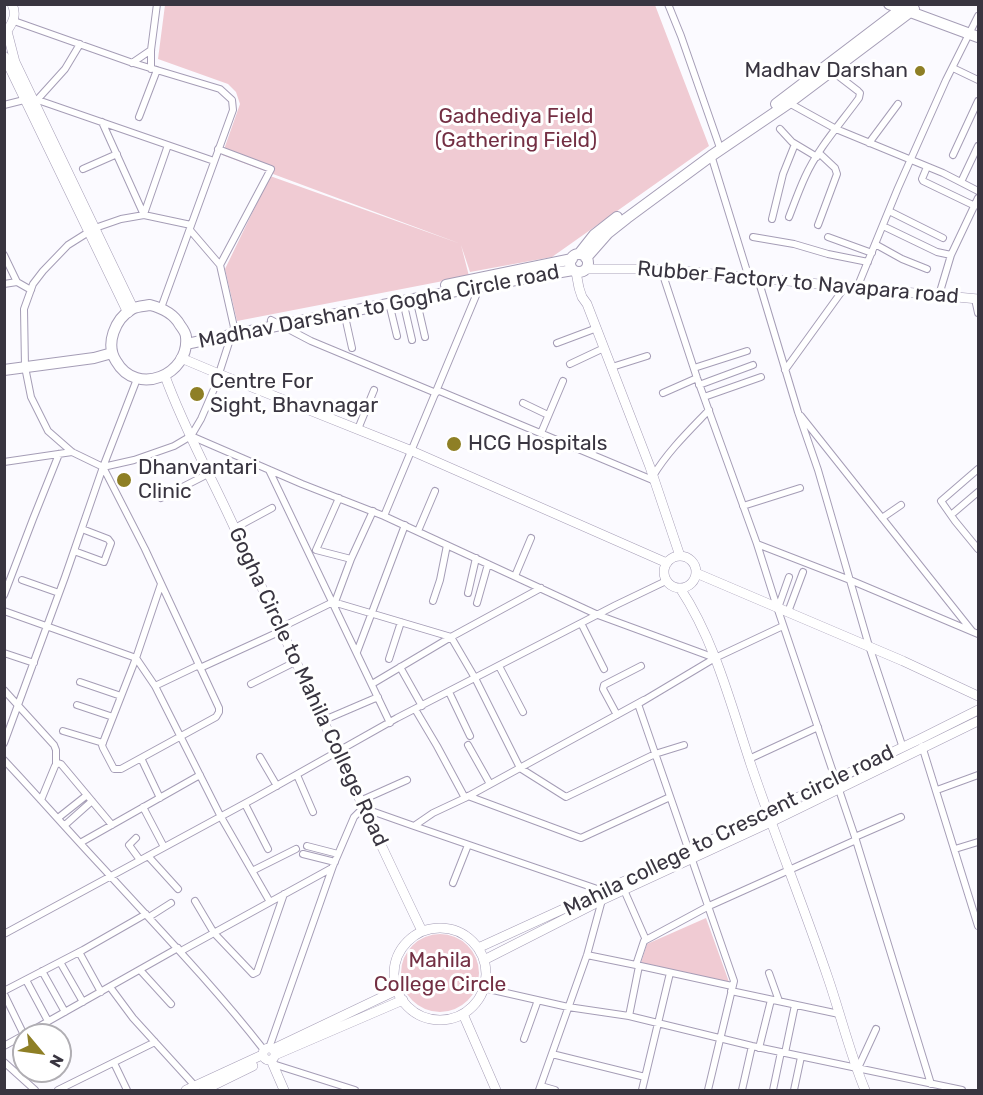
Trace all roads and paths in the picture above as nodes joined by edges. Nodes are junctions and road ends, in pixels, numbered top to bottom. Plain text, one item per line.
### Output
1 (12, 4) edge
2 (157, 4) edge
3 (668, 4) edge
4 (889, 4) edge
5 (906, 8) edge
6 (978, 16) edge
7 (14, 21) junction
8 (6, 31) edge
9 (975, 33) edge
10 (80, 45) junction
11 (151, 50) junction
12 (4, 56) edge
13 (132, 63) junction
14 (952, 68) junction
15 (154, 69) junction
16 (832, 71) junction
17 (978, 80) edge
18 (31, 99) junction
19 (978, 100) edge
20 (786, 102) junction
21 (898, 104) dead end
22 (4, 105) edge
23 (139, 117) dead end
24 (102, 122) junction
25 (780, 129) dead end
26 (836, 129) junction
27 (869, 143) junction
28 (795, 144) junction
29 (168, 145) junction
30 (978, 146) edge
31 (218, 149) junction
32 (713, 151) junction
33 (117, 154) junction
34 (818, 155) junction
35 (953, 155) dead end
36 (911, 160) junction
37 (214, 161) junction
38 (927, 167) junction
39 (83, 169) dead end
40 (962, 182) junction
41 (978, 189) edge
42 (978, 198) edge
43 (975, 206) junction
44 (889, 211) junction
45 (144, 215) junction
46 (789, 217) dead end
47 (772, 219) dead end
48 (818, 225) dead end
49 (883, 226) junction
50 (190, 227) junction
51 (91, 230) junction
52 (753, 237) dead end
53 (828, 237) dead end
54 (942, 238) dead end
55 (875, 244) junction
56 (872, 252) junction
57 (4, 255) edge
58 (951, 255) junction
59 (868, 262) junction
60 (220, 265) junction
61 (580, 265) junction
62 (661, 269) junction
63 (927, 269) dead end
64 (753, 278) junction
65 (17, 282) junction
66 (482, 282) junction
67 (4, 284) edge
68 (845, 287) junction
69 (857, 288) junction
70 (31, 290) junction
71 (939, 295) junction
72 (416, 298) junction
73 (977, 299) edge
74 (403, 301) junction
75 (389, 303) junction
76 (161, 308) junction
77 (131, 311) junction
78 (344, 312) junction
79 (978, 313) edge
80 (275, 322) junction
81 (597, 328) junction
82 (233, 331) junction
83 (397, 336) dead end
84 (425, 337) dead end
85 (186, 340) junction
86 (412, 340) dead end
87 (557, 343) dead end
88 (352, 348) dead end
89 (604, 348) junction
90 (747, 351) dead end
91 (112, 353) junction
92 (646, 356) dead end
93 (182, 358) junction
94 (570, 364) dead end
95 (753, 365) dead end
96 (25, 367) junction
97 (612, 367) junction
98 (694, 368) junction
99 (4, 370) edge
100 (785, 370) junction
101 (219, 375) junction
102 (165, 376) junction
103 (761, 377) dead end
104 (137, 379) junction
105 (562, 381) dead end
106 (698, 381) junction
107 (374, 390) dead end
108 (437, 392) junction
109 (663, 393) dead end
110 (704, 398) junction
111 (523, 403) dead end
112 (709, 410) junction
113 (798, 412) junction
114 (548, 415) junction
115 (358, 429) junction
116 (541, 433) junction
117 (191, 436) junction
118 (827, 449) junction
119 (412, 450) junction
120 (72, 452) junction
121 (60, 454) junction
122 (812, 455) junction
123 (4, 462) edge
124 (103, 466) junction
125 (978, 469) edge
126 (269, 470) junction
127 (208, 474) junction
128 (654, 479) junction
129 (800, 488) dead end
130 (435, 491) dead end
131 (978, 492) edge
132 (161, 498) dead end
133 (339, 498) junction
134 (901, 505) dead end
135 (743, 506) junction
136 (272, 508) dead end
137 (373, 511) junction
138 (951, 515) junction
139 (384, 516) junction
140 (882, 518) junction
141 (405, 525) junction
142 (234, 528) junction
143 (82, 529) junction
144 (417, 531) junction
145 (531, 538) dead end
146 (757, 544) junction
147 (447, 545) junction
148 (978, 546) edge
149 (74, 551) junction
150 (476, 558) junction
151 (351, 559) junction
152 (488, 564) junction
153 (669, 566) junction
154 (803, 572) dead end
155 (515, 576) junction
156 (789, 577) dead end
157 (22, 580) dead end
158 (693, 580) junction
159 (850, 580) junction
160 (161, 584) junction
161 (541, 588) junction
162 (680, 588) junction
163 (59, 593) junction
164 (468, 593) dead end
165 (4, 595) edge
166 (433, 601) dead end
167 (334, 602) junction
168 (477, 603) dead end
169 (777, 607) junction
170 (693, 609) junction
171 (4, 611) edge
172 (788, 612) junction
173 (372, 614) junction
174 (598, 615) junction
175 (401, 622) junction
176 (582, 623) junction
177 (783, 626) junction
178 (47, 627) junction
179 (280, 629) junction
180 (976, 632) edge
181 (451, 637) junction
182 (869, 646) junction
183 (357, 652) junction
184 (4, 653) edge
185 (136, 658) junction
186 (715, 658) junction
187 (389, 659) dead end
188 (295, 662) junction
189 (34, 663) junction
190 (200, 666) junction
191 (499, 666) junction
192 (641, 666) dead end
193 (400, 667) junction
194 (604, 669) dead end
195 (475, 678) junction
196 (81, 682) dead end
197 (251, 684) dead end
198 (372, 684) junction
199 (155, 686) junction
200 (4, 690) edge
201 (449, 692) junction
202 (121, 696) junction
203 (978, 696) edge
204 (378, 697) junction
205 (644, 700) junction
206 (77, 705) dead end
207 (18, 706) junction
208 (418, 707) junction
209 (524, 712) dead end
210 (617, 715) junction
211 (113, 717) junction
212 (977, 719) edge
213 (322, 721) junction
214 (390, 723) junction
215 (818, 727) junction
216 (63, 731) dead end
217 (181, 736) junction
218 (470, 736) dead end
219 (103, 742) junction
220 (4, 743) edge
221 (922, 743) junction
222 (468, 745) dead end
223 (684, 745) dead end
224 (903, 748) junction
225 (337, 753) junction
226 (655, 754) junction
227 (260, 757) dead end
228 (141, 758) junction
229 (749, 759) junction
230 (4, 760) edge
231 (56, 764) junction
232 (520, 768) junction
233 (200, 775) junction
234 (297, 775) junction
235 (978, 775) edge
236 (407, 780) dead end
237 (490, 784) junction
238 (838, 784) junction
239 (277, 786) junction
240 (937, 790) junction
241 (87, 795) junction
242 (466, 797) junction
243 (670, 797) junction
244 (160, 798) junction
245 (41, 800) junction
246 (92, 801) junction
247 (245, 804) junction
248 (361, 804) junction
249 (143, 807) junction
250 (313, 812) dead end
251 (767, 812) junction
252 (221, 817) junction
253 (901, 817) dead end
254 (58, 818) junction
255 (771, 822) junction
256 (65, 825) junction
257 (112, 825) junction
258 (414, 826) junction
259 (136, 838) dead end
260 (856, 838) junction
261 (978, 842) edge
262 (80, 843) junction
263 (468, 844) junction
264 (307, 846) dead end
265 (164, 848) junction
266 (268, 849) dead end
267 (296, 849) dead end
268 (955, 849) junction
269 (303, 854) dead end
270 (338, 854) junction
271 (689, 855) junction
272 (148, 856) junction
273 (140, 860) junction
274 (333, 865) junction
275 (252, 871) junction
276 (789, 871) junction
277 (110, 876) junction
278 (453, 883) dead end
279 (178, 889) dead end
280 (624, 890) junction
281 (284, 894) junction
282 (603, 896) junction
283 (195, 901) dead end
284 (270, 902) junction
285 (171, 903) dead end
286 (709, 906) junction
287 (147, 916) junction
288 (978, 926) edge
289 (422, 931) junction
290 (214, 933) junction
291 (4, 934) edge
292 (646, 940) junction
293 (478, 948) junction
294 (180, 950) junction
295 (79, 952) junction
296 (587, 955) junction
297 (484, 960) junction
298 (60, 962) junction
299 (638, 966) junction
300 (140, 970) junction
301 (42, 971) junction
302 (670, 973) junction
303 (769, 973) dead end
304 (26, 980) junction
305 (110, 987) junction
306 (484, 987) junction
307 (732, 988) junction
308 (397, 990) junction
309 (4, 992) edge
310 (101, 992) junction
311 (403, 1000) junction
312 (538, 1000) junction
313 (771, 1000) junction
314 (779, 1001) junction
315 (83, 1002) junction
316 (171, 1004) dead end
317 (795, 1005) junction
318 (568, 1007) junction
319 (65, 1012) junction
320 (463, 1014) junction
321 (839, 1014) junction
322 (629, 1016) junction
323 (48, 1022) joint
324 (657, 1023) junction
325 (876, 1029) dead end
326 (720, 1038) junction
327 (524, 1039) dead end
328 (155, 1042) junction
329 (4, 1046) edge
330 (752, 1046) junction
331 (759, 1048) junction
332 (783, 1053) junction
333 (552, 1054) junction
334 (269, 1055) junction
335 (801, 1057) junction
336 (4, 1062) edge
337 (114, 1063) junction
338 (857, 1068) junction
339 (645, 1077) junction
340 (930, 1086) edge
341 (540, 1088) edge
342 (196, 1089) edge
343 (35, 1090) edge
344 (58, 1090) edge
345 (124, 1090) edge
346 (284, 1090) edge
347 (355, 1090) edge
348 (496, 1090) edge
349 (555, 1090) edge
350 (642, 1090) edge
351 (708, 1090) edge
352 (742, 1090) edge
353 (773, 1090) edge
354 (794, 1090) edge
355 (865, 1090) edge
356 (962, 1090) edge

1 - 7 main road
2 - 11 street
3 - 32 street
4 - 5 main road
5 - 9 main road
5 - 16 main road
5 - 20 main road
6 - 9 street
7 - 8 main road
7 - 10 street
8 - 18 main road
9 - 14 street
10 - 13 street
10 - 18 street
11 - 13 street
11 - 15 street
12 - 18 main road
13 - 15 street
14 - 17 street
14 - 36 street
15 - 23 street
15 - 31 street
16 - 20 main road
16 - 26 street
18 - 22 street
18 - 24 street
18 - 51 main road
19 - 35 street
20 - 26 street
20 - 32 main road
21 - 27 street
24 - 29 street
24 - 33 street
25 - 28 street
26 - 27 street
26 - 34 street
27 - 36 street
28 - 34 street
28 - 47 street
29 - 37 street
29 - 45 street
30 - 40 street
31 - 37 street
31 - 60 street
32 - 61 main road
32 - 64 street
33 - 39 street
33 - 45 street
34 - 46 street
34 - 48 street
36 - 38 street
36 - 44 street
37 - 50 street
38 - 40 street
38 - 43 street
40 - 41 street
42 - 43 street
43 - 58 street
44 - 49 street
44 - 54 street
45 - 50 street
45 - 51 street
49 - 55 street
49 - 58 street
50 - 60 street
50 - 76 street
51 - 70 street
51 - 77 main road
52 - 59 street
53 - 56 street
55 - 56 street
55 - 63 street
56 - 59 street
57 - 65 street
58 - 71 street
59 - 69 street
60 - 82 street
61 - 62 main road, Rubber Factory to Navapara road
61 - 66 main road, Madhav Darshan to Gogha Circle road
61 - 81 main road
62 - 64 main road, Rubber Factory to Navapara road
62 - 98 street
64 - 68 main road, Rubber Factory to Navapara road
64 - 100 street
65 - 67 street
65 - 70 street
66 - 72 main road, Madhav Darshan to Gogha Circle road
66 - 80 main road, Madhav Darshan to Gogha Circle road
66 - 108 street
68 - 69 main road, Rubber Factory to Navapara road
68 - 100 street
69 - 71 main road, Rubber Factory to Navapara road
70 - 96 street
71 - 73 main road, Rubber Factory to Navapara road
72 - 74 main road, Madhav Darshan to Gogha Circle road
72 - 84 street
73 - 79 street
74 - 75 main road, Madhav Darshan to Gogha Circle road
74 - 86 street
75 - 78 main road, Madhav Darshan to Gogha Circle road
75 - 83 street
76 - 77 main road
76 - 85 main road
77 - 91 main road
78 - 80 main road, Madhav Darshan to Gogha Circle road
78 - 88 street
80 - 82 main road, Madhav Darshan to Gogha Circle road
80 - 108 street
81 - 87 street
81 - 89 main road
82 - 85 main road, Madhav Darshan to Gogha Circle road
82 - 101 street
85 - 93 main road
89 - 94 street
89 - 97 main road
90 - 98 street
91 - 96 main road
91 - 104 main road
92 - 97 street
93 - 101 main road
93 - 102 main road
95 - 106 street
96 - 99 main road
96 - 120 street
97 - 128 main road
98 - 106 street
100 - 113 street
101 - 115 main road
101 - 117 street
102 - 104 main road
102 - 117 main road, Gogha Circle to Mahila College Road
103 - 110 street
104 - 124 street
105 - 114 street
106 - 109 street
106 - 110 street
107 - 115 street
108 - 116 street
108 - 119 street
110 - 112 street
111 - 114 street
112 - 128 street
112 - 135 street
113 - 118 street
113 - 122 street
114 - 116 street
115 - 119 main road
116 - 128 street
117 - 124 street
117 - 126 street
117 - 127 main road, Gogha Circle to Mahila College Road
118 - 122 street
118 - 140 street
119 - 139 street
119 - 153 main road
120 - 121 street
120 - 124 street
121 - 123 street
121 - 165 street
122 - 159 street
124 - 143 street
124 - 160 street
125 - 138 street
126 - 133 street
126 - 167 street
127 - 132 street
127 - 142 main road, Gogha Circle to Mahila College Road
128 - 153 main road
129 - 135 street
130 - 144 street
131 - 138 street
133 - 137 street
133 - 151 street
134 - 140 street
135 - 146 street
136 - 142 street
137 - 139 street
137 - 151 street
138 - 148 street
139 - 141 street
140 - 180 street
141 - 144 street
141 - 173 street
142 - 179 main road, Gogha Circle to Mahila College Road
143 - 149 street
143 - 149 street
144 - 147 street
145 - 155 street
146 - 159 street
146 - 169 street
147 - 150 street
147 - 166 street
149 - 163 street
150 - 152 street
150 - 164 street
151 - 167 street
152 - 155 street
152 - 168 street
153 - 158 main road
153 - 162 main road
153 - 174 street
154 - 172 street
155 - 161 street
156 - 169 street
157 - 163 street
158 - 162 main road
158 - 169 main road
158 - 170 main road
159 - 180 street
159 - 182 street
160 - 185 street
160 - 190 street
161 - 174 street
161 - 181 street
162 - 170 main road
163 - 178 street
167 - 173 street
167 - 179 street
167 - 183 street
169 - 172 main road
169 - 177 street
170 - 186 main road
171 - 178 street
172 - 182 main road
173 - 175 street
173 - 183 street
174 - 176 street
174 - 186 street
175 - 181 street
175 - 187 street
176 - 191 street
176 - 194 street
177 - 186 street
177 - 215 street
178 - 185 street
178 - 189 street
179 - 188 main road, Gogha Circle to Mahila College Road
179 - 190 street
181 - 193 street
181 - 195 street
182 - 203 main road
182 - 224 street
183 - 198 street
184 - 189 street
185 - 199 street
185 - 202 street
186 - 205 street
186 - 229 main road
188 - 197 street
188 - 213 main road, Gogha Circle to Mahila College Road
189 - 207 street
190 - 199 street
190 - 217 street
191 - 195 street
191 - 209 street
192 - 210 street
193 - 198 street
193 - 208 street
195 - 201 street
195 - 232 street
196 - 202 street
198 - 204 street
199 - 217 street
200 - 207 street
201 - 208 street
201 - 218 street
202 - 211 street
204 - 213 street
204 - 214 street
205 - 210 street
205 - 226 street
206 - 211 street
207 - 220 street
207 - 231 street
208 - 214 street
208 - 242 street
210 - 232 street
211 - 219 street
212 - 221 main road, Mahila college to Crescent circle road
213 - 225 main road, Gogha Circle to Mahila College Road
214 - 225 street
215 - 229 street
215 - 238 street
216 - 219 street
217 - 228 street
217 - 233 street
219 - 228 street
221 - 224 main road, Mahila college to Crescent circle road
221 - 238 main road, Mahila college to Crescent circle road
221 - 240 street
222 - 237 street
223 - 226 street
224 - 238 main road, Mahila college to Crescent circle road
225 - 234 street
225 - 248 main road, Gogha Circle to Mahila College Road
226 - 232 street
226 - 243 street
227 - 239 street
228 - 244 street
229 - 251 main road
230 - 245 street
231 - 241 street
231 - 245 street
232 - 237 street
233 - 244 street
233 - 252 street
234 - 239 street
234 - 250 street
235 - 240 street
236 - 248 street
237 - 242 street
238 - 251 main road, Mahila college to Crescent circle road
238 - 255 main road, Mahila college to Crescent circle road
238 - 260 street
239 - 247 street
240 - 268 street
241 - 246 street
241 - 254 street
242 - 243 street
242 - 258 street
243 - 271 street
244 - 249 street
245 - 254 street
246 - 256 street
246 - 257 street
247 - 252 street
247 - 266 street
248 - 258 street
248 - 270 street
248 - 289 main road, Gogha Circle to Mahila College Road
249 - 257 street
249 - 265 street
251 - 255 main road
251 - 271 main road, Mahila college to Crescent circle road
252 - 265 street
252 - 275 street
253 - 260 street
254 - 256 street
255 - 271 main road, Mahila college to Crescent circle road
255 - 276 main road
256 - 262 street
257 - 262 street
258 - 263 street
259 - 273 street
260 - 276 street
260 - 340 street
261 - 268 street
262 - 277 street
263 - 278 street
263 - 282 street
264 - 270 street
265 - 272 street
267 - 275 street
268 - 288 street
269 - 274 street
270 - 274 street
271 - 280 main road, Mahila college to Crescent circle road
271 - 282 main road, Mahila college to Crescent circle road
271 - 286 street
272 - 273 street
272 - 279 street
273 - 277 street
274 - 281 street
274 - 334 street
275 - 284 street
276 - 286 street
276 - 321 main road
277 - 287 street
277 - 291 street
280 - 282 main road, Mahila college to Crescent circle road
280 - 292 street
281 - 284 street
281 - 290 street
282 - 293 main road, Mahila college to Crescent circle road
282 - 296 street
282 - 297 main road, Mahila college to Crescent circle road
283 - 290 street
284 - 290 street
285 - 287 street
286 - 292 street
286 - 307 street
287 - 294 street
287 - 295 street
289 - 293 main road
289 - 308 main road
290 - 294 street
292 - 299 street
293 - 297 main road
294 - 300 street
294 - 334 street
295 - 298 street
295 - 310 street
296 - 299 street
296 - 318 street
297 - 306 main road
298 - 301 street
298 - 315 street
299 - 302 street
299 - 322 street
300 - 305 street
300 - 316 street
301 - 304 street
301 - 319 street
302 - 307 street
302 - 324 street
303 - 314 street
304 - 309 street
304 - 323 street
305 - 310 street
305 - 328 street
306 - 312 street
306 - 320 main road
307 - 313 street
307 - 326 street
308 - 311 main road
308 - 334 main road
309 - 329 street
310 - 315 street
311 - 320 main road
311 - 334 main road
312 - 318 street
312 - 327 street
313 - 314 street
313 - 331 street
314 - 317 street
315 - 319 street
317 - 321 street
317 - 332 street
318 - 322 street
318 - 333 street
319 - 323 street
320 - 348 main road
321 - 338 main road
322 - 324 street
324 - 326 street
324 - 339 street
325 - 338 street
326 - 330 street
326 - 351 street
328 - 337 street
328 - 342 street
330 - 331 street
330 - 352 street
331 - 332 street
332 - 335 street
332 - 353 street
333 - 339 street
333 - 341 street
334 - 342 main road
334 - 346 main road
334 - 347 street
335 - 338 street
335 - 354 street
336 - 343 street
337 - 344 street
337 - 345 street
338 - 340 street
338 - 355 main road
339 - 350 street
340 - 356 street
341 - 349 street

